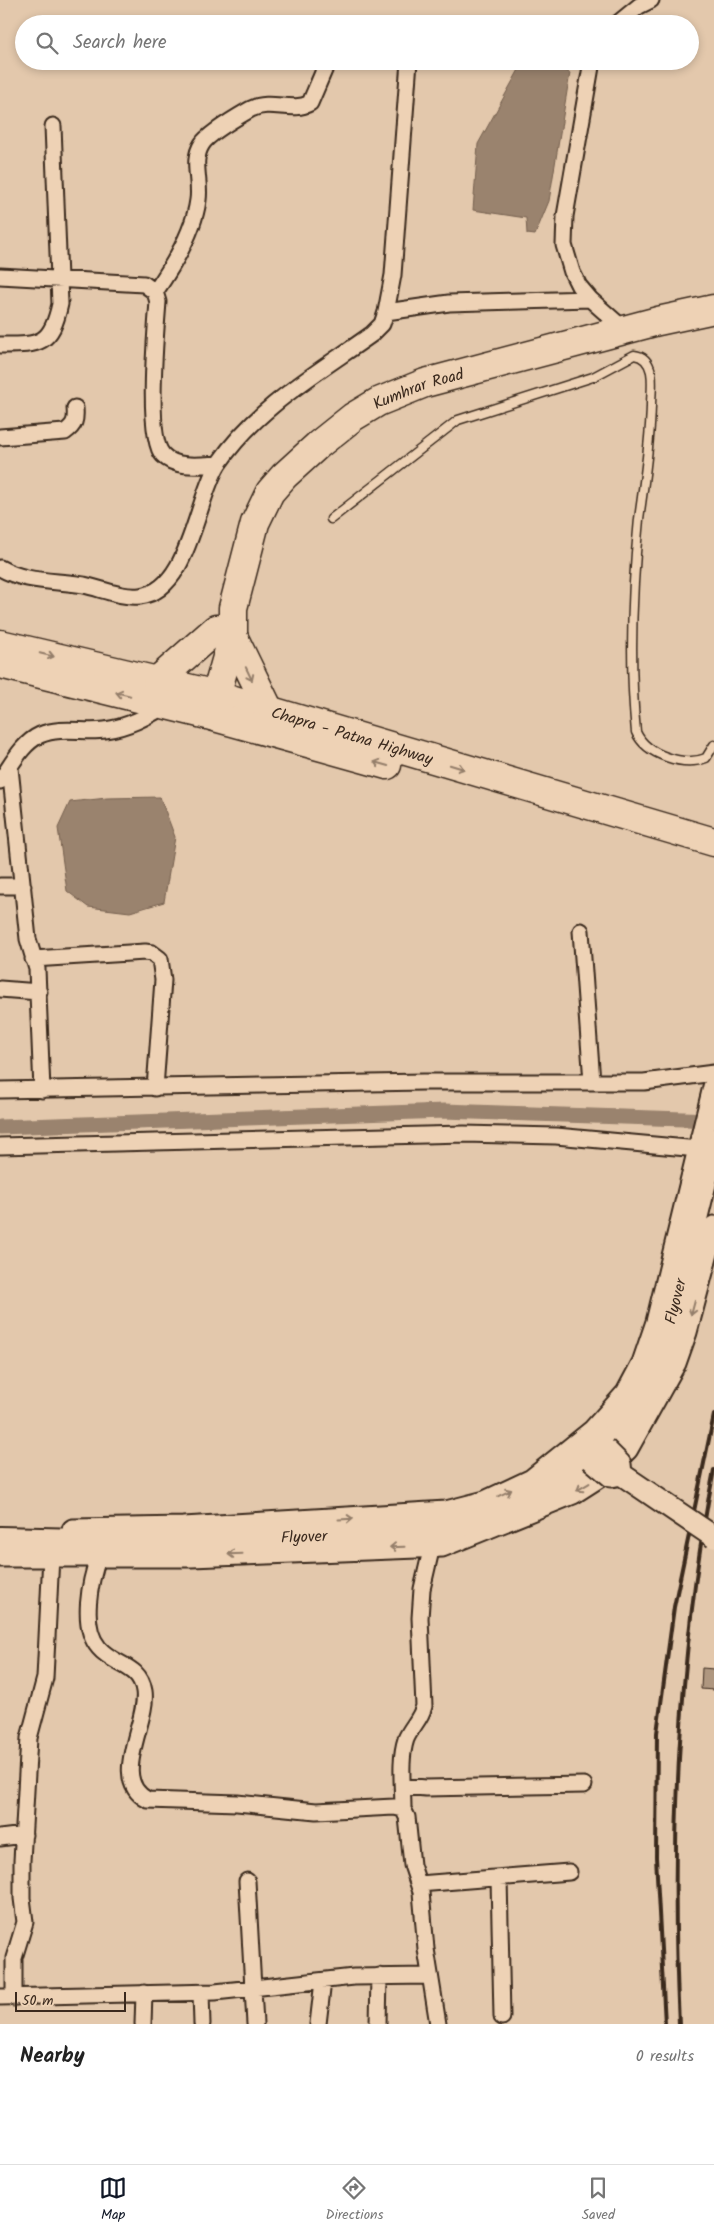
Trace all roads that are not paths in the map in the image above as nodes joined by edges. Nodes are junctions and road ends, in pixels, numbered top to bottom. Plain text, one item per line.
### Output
1 (651, 0) edge
2 (628, 15) edge
3 (324, 70) edge
4 (408, 70) edge
5 (590, 70) edge
6 (53, 126) dead end
7 (0, 276) edge
8 (59, 279) junction
9 (155, 292) junction
10 (590, 299) junction
11 (714, 309) edge
12 (386, 312) junction
13 (626, 331) junction
14 (0, 345) edge
15 (75, 408) dead end
16 (0, 437) edge
17 (218, 464) junction
18 (331, 519) dead end
19 (4, 573) edge
20 (224, 632) junction
21 (0, 644) edge
22 (0, 664) edge
23 (162, 693) junction
24 (205, 703) junction
25 (269, 710) junction
26 (714, 745) edge
27 (10, 768) junction
28 (0, 781) edge
29 (707, 848) edge
30 (0, 886) edge
31 (23, 886) junction
32 (581, 931) dead end
33 (33, 959) junction
34 (0, 989) edge
35 (39, 992) junction
36 (592, 1082) junction
37 (714, 1084) edge
38 (155, 1088) junction
39 (0, 1090) edge
40 (42, 1090) junction
41 (705, 1142) edge
42 (0, 1146) edge
43 (714, 1227) edge
44 (597, 1454) junction
45 (0, 1529) edge
46 (714, 1537) edge
47 (0, 1539) edge
48 (432, 1546) junction
49 (0, 1556) edge
50 (51, 1556) junction
51 (99, 1556) junction
52 (584, 1785) dead end
53 (403, 1786) junction
54 (403, 1809) junction
55 (24, 1835) junction
56 (0, 1838) edge
57 (569, 1872) dead end
58 (499, 1878) junction
59 (247, 1881) dead end
60 (419, 1884) junction
61 (379, 1976) junction
62 (429, 1976) junction
63 (323, 1981) junction
64 (254, 1988) junction
65 (144, 1993) junction
66 (201, 1993) junction
67 (7, 1998) edge
68 (502, 2017) dead end
69 (143, 2024) edge
70 (202, 2024) edge
71 (255, 2024) edge
72 (318, 2024) edge
73 (378, 2024) edge
74 (438, 2024) edge

1 - 2 street
3 - 9 street
4 - 12 street
5 - 10 street
6 - 8 street
7 - 8 street
8 - 9 street
8 - 14 street
9 - 17 street
10 - 12 street
10 - 13 street
11 - 13 highway, Kumhrar Road
12 - 17 street
13 - 20 highway, Kumhrar Road
15 - 16 street
17 - 19 street
18 - 26 lane
20 - 23 highway
20 - 24 highway, Kumhrar Road
20 -> 25 highway
21 -> 23 highway, Chapra - Patna Highway
23 -> 22 highway, Chapra - Patna Highway
23 - 24 highway, Chapra - Patna Highway
23 - 27 street
24 - 25 highway, Chapra - Patna Highway
29 -> 24 highway, Chapra - Patna Highway
25 -> 29 highway, Chapra - Patna Highway
27 - 28 street
27 - 31 street
30 - 31 street
31 - 33 street
32 - 36 street
33 - 35 street
33 - 38 street
34 - 35 street
35 - 40 street
36 - 37 street
36 - 38 street
37 - 41 street
38 - 40 street
39 - 40 street
41 - 42 street
41 - 44 main road, Flyover
45 -> 41 street
43 -> 48 street
44 - 46 street, bridge
44 - 47 main road, Flyover
48 -> 51 street
48 - 53 street
49 - 50 street
50 - 51 street
50 - 55 street
51 - 54 street
52 - 53 street
53 - 54 street
54 - 60 street
55 - 56 street
55 - 67 street
57 - 58 street
58 - 60 street
58 - 68 street
59 - 64 street
60 - 62 street
61 - 62 street
61 - 63 street
61 - 73 street
62 - 74 street
63 - 64 street
63 - 72 street
64 - 66 street
64 - 71 street
65 - 66 street
65 - 67 street
65 - 69 street
66 - 70 street

